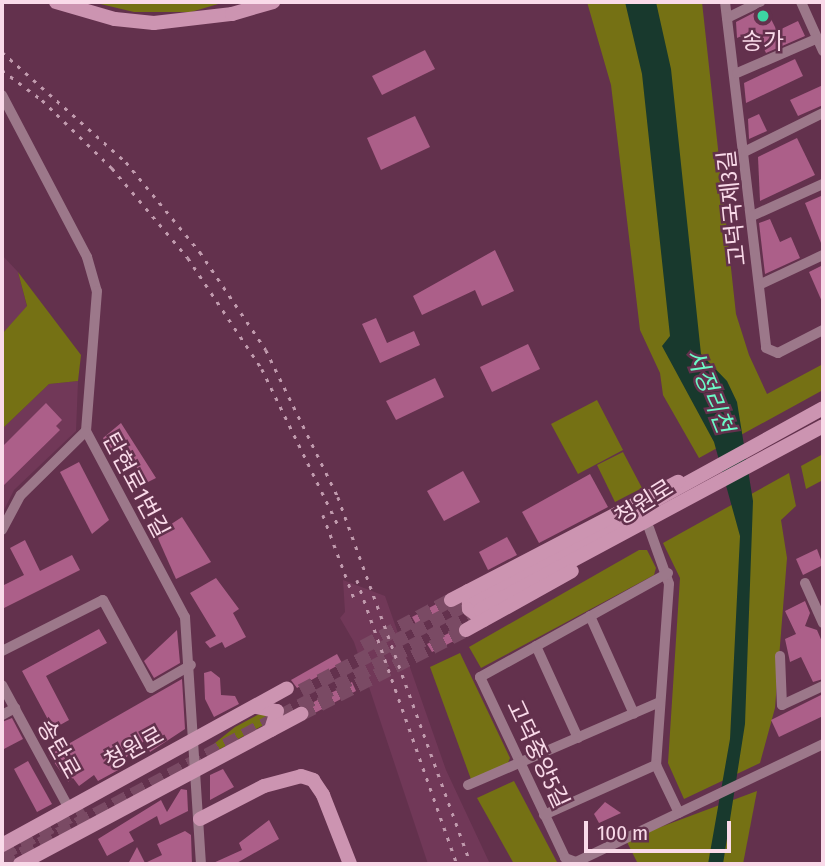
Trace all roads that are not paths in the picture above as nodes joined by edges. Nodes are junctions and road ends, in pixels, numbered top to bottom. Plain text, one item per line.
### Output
1 (57, 2) edge
2 (272, 2) edge
3 (725, 2) edge
4 (760, 2) edge
5 (801, 2) edge
6 (253, 4) edge
7 (727, 18) junction
8 (816, 38) junction
9 (823, 51) edge
10 (737, 73) junction
11 (2, 95) edge
12 (823, 113) edge
13 (746, 151) junction
14 (823, 184) edge
15 (752, 216) junction
16 (823, 255) edge
17 (759, 285) junction
18 (823, 330) edge
19 (823, 408) edge
20 (823, 426) edge
21 (86, 431) junction
22 (698, 495) junction
23 (649, 528) junction
24 (2, 530) edge
25 (668, 573) junction
26 (805, 583) dead end
27 (451, 600) tunnel mouth
28 (477, 605) junction
29 (590, 616) junction
30 (823, 623) edge
31 (466, 629) tunnel mouth
32 (536, 646) junction
33 (2, 651) edge
34 (780, 656) dead end
35 (191, 665) junction
36 (2, 685) edge
37 (823, 686) edge
38 (287, 688) tunnel mouth
39 (660, 702) junction
40 (256, 707) junction
41 (15, 708) junction
42 (301, 714) tunnel mouth
43 (634, 714) junction
44 (2, 715) edge
45 (271, 730) junction
46 (578, 738) junction
47 (195, 740) junction
48 (823, 744) edge
49 (520, 760) junction
50 (656, 765) junction
51 (195, 769) junction
52 (468, 785) dead end
53 (70, 810) junction
54 (679, 813) junction
55 (544, 815) junction
56 (200, 819) junction
57 (2, 845) edge
58 (20, 864) edge
59 (201, 864) edge
60 (349, 864) edge

1 - 6 main road
2 - 6 main road
3 - 7 street, 고덕국제3길
4 - 7 street
5 - 8 street
7 - 10 street, 고덕국제3길
8 - 9 street
8 - 10 street
10 - 13 street, 고덕국제3길
11 - 21 street, 탄현로1번길
12 - 13 street
13 - 15 street, 고덕국제3길
14 - 15 street
15 - 17 street, 고덕국제3길
16 - 17 street
17 - 18 street, 고덕국제3길
19 - 28 main road, 청원로
20 - 22 main road, 청원로
21 - 24 street
21 - 35 street, 탄현로1번길
22 - 23 main road, 청원로
22 - 28 main road, 청원로
23 - 25 street
23 - 28 main road, 청원로
25 - 29 street, 고덕중앙5길
25 - 39 street
26 - 30 street
27 - 28 main road, 청원로
28 - 31 main road, 청원로
29 - 32 street, 고덕중앙5길
29 - 43 street
32 - 46 street
32 - 49 street, 고덕중앙5길
33 - 35 street
34 - 37 street
35 - 47 street, 탄현로1번길
36 - 41 street, 송탄로
38 - 40 main road, 청원로
39 - 43 street
39 - 50 street
40 - 45 main road
40 - 47 main road, 청원로
41 - 44 street, 송탄로
41 - 53 street, 송탄로
42 - 45 main road, 청원로
43 - 46 street
45 - 51 main road, 청원로
46 - 49 street
47 - 51 street, 탄현로1번길
47 - 53 main road, 청원로
48 - 54 street, 고덕중앙5길
49 - 52 street
49 - 55 street, 고덕중앙5길
50 - 54 street
50 - 55 street
51 - 56 street, 탄현로1번길
51 - 58 main road, 청원로
53 - 57 main road, 청원로
54 - 55 street, 고덕중앙5길
56 - 59 street, 탄현로1번길
56 - 60 main road

